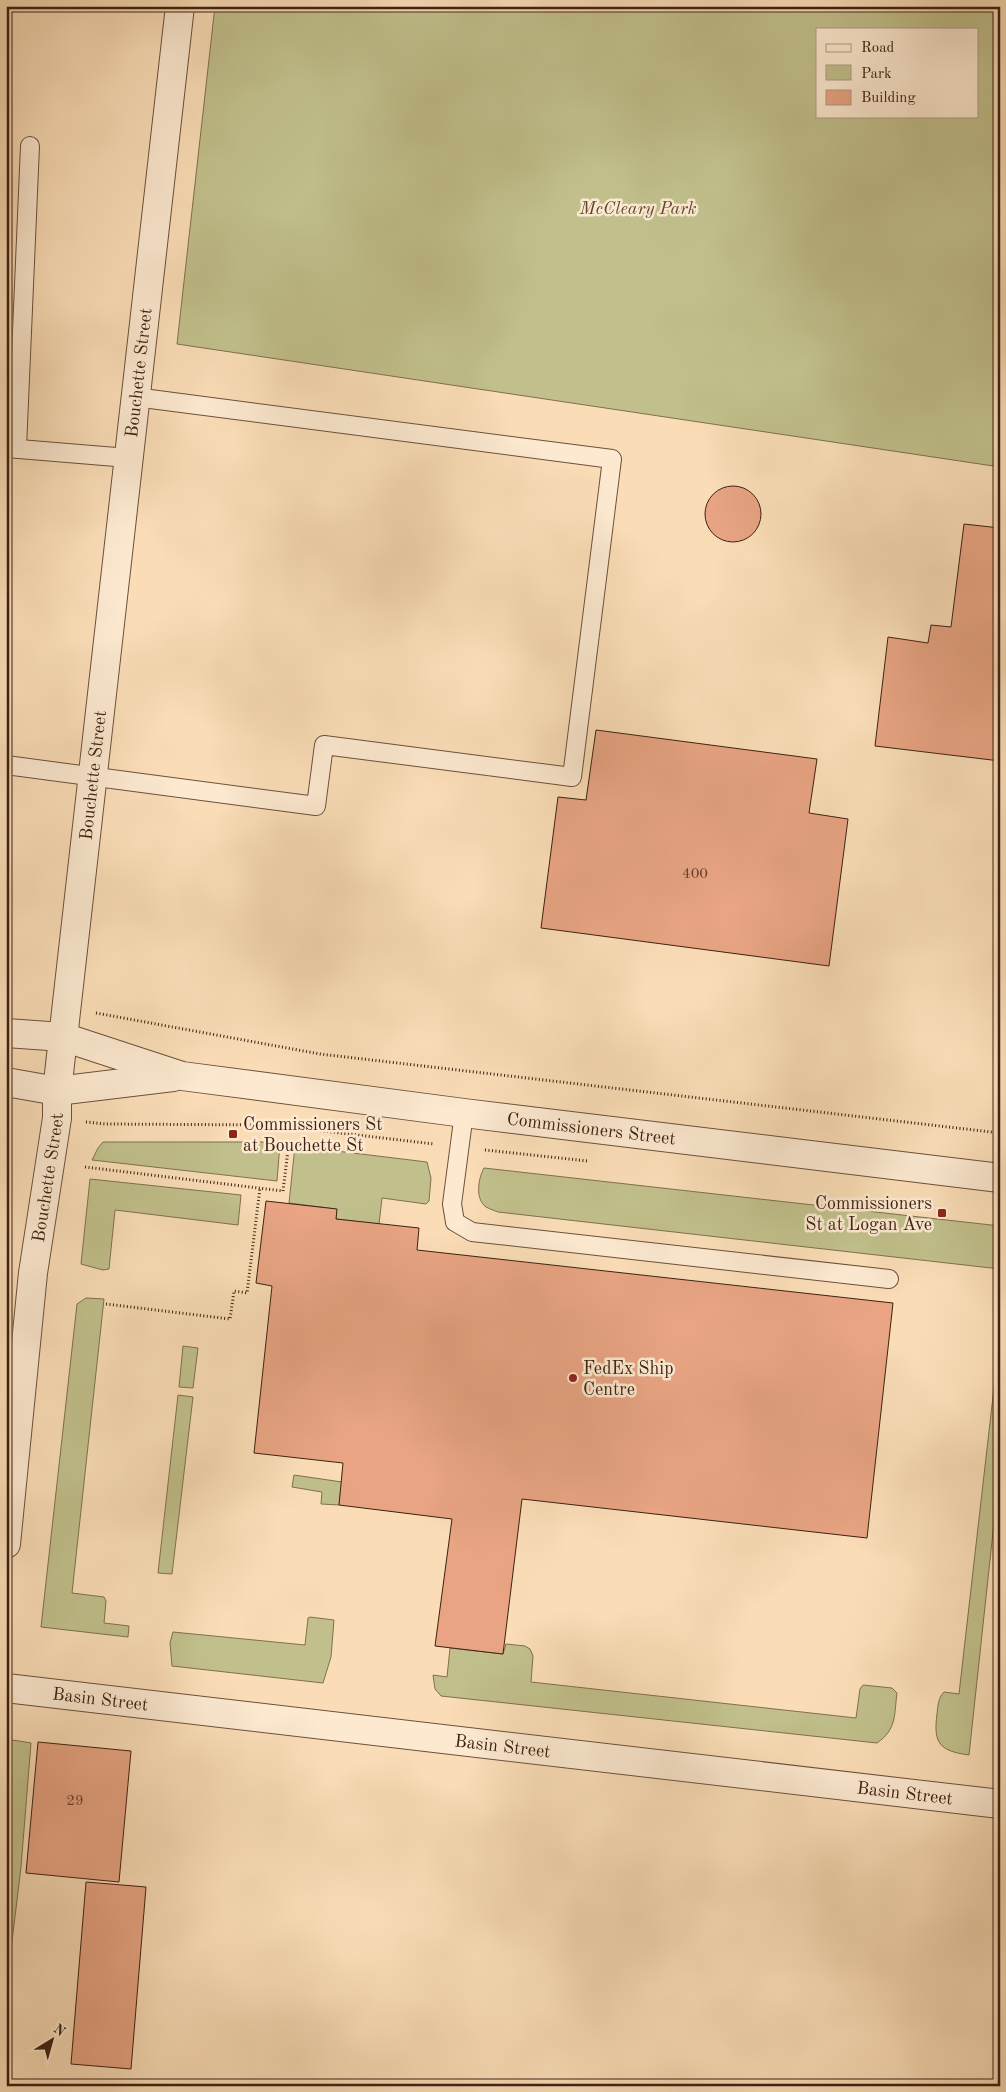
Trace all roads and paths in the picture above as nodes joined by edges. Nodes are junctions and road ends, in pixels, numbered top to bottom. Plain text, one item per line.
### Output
1 (180, 6) edge
2 (30, 146) dead end
3 (13, 370) edge
4 (135, 397) junction
5 (12, 448) edge
6 (128, 458) junction
7 (6, 765) edge
8 (92, 777) junction
9 (66, 1010) junction
10 (6, 1033) edge
11 (63, 1037) junction
12 (182, 1076) junction
13 (6, 1082) edge
14 (57, 1091) junction
15 (464, 1113) junction
16 (57, 1118) junction
17 (1000, 1133) edge
18 (288, 1142) dead end
19 (460, 1147) junction
20 (597, 1162) dead end
21 (85, 1166) dead end
22 (1000, 1178) edge
23 (260, 1188) junction
24 (889, 1279) dead end
25 (106, 1304) dead end
26 (6, 1544) edge
27 (6, 1688) edge
28 (1000, 1804) edge

1 - 4 street, Bouchette Street
2 - 3 lane
3 - 5 lane
4 - 6 street, Bouchette Street
4 - 8 lane
5 - 6 lane
6 - 8 street, Bouchette Street
7 - 8 lane
8 - 9 street, Bouchette Street
9 - 11 street, Bouchette Street
9 - 17 path
10 - 11 street, Commissioners Street
11 - 12 street, Commissioners Street
11 - 14 street, Bouchette Street
12 - 14 street, Commissioners Street
12 - 15 street, Commissioners Street
13 - 14 street, Commissioners Street
14 - 16 street, Bouchette Street
15 - 19 lane
15 - 22 street, Commissioners Street
16 - 19 path
16 - 26 street, Bouchette Street
18 - 23 path
19 - 20 path
19 - 24 lane
21 - 23 path
23 - 25 path
27 - 28 street, Basin Street

